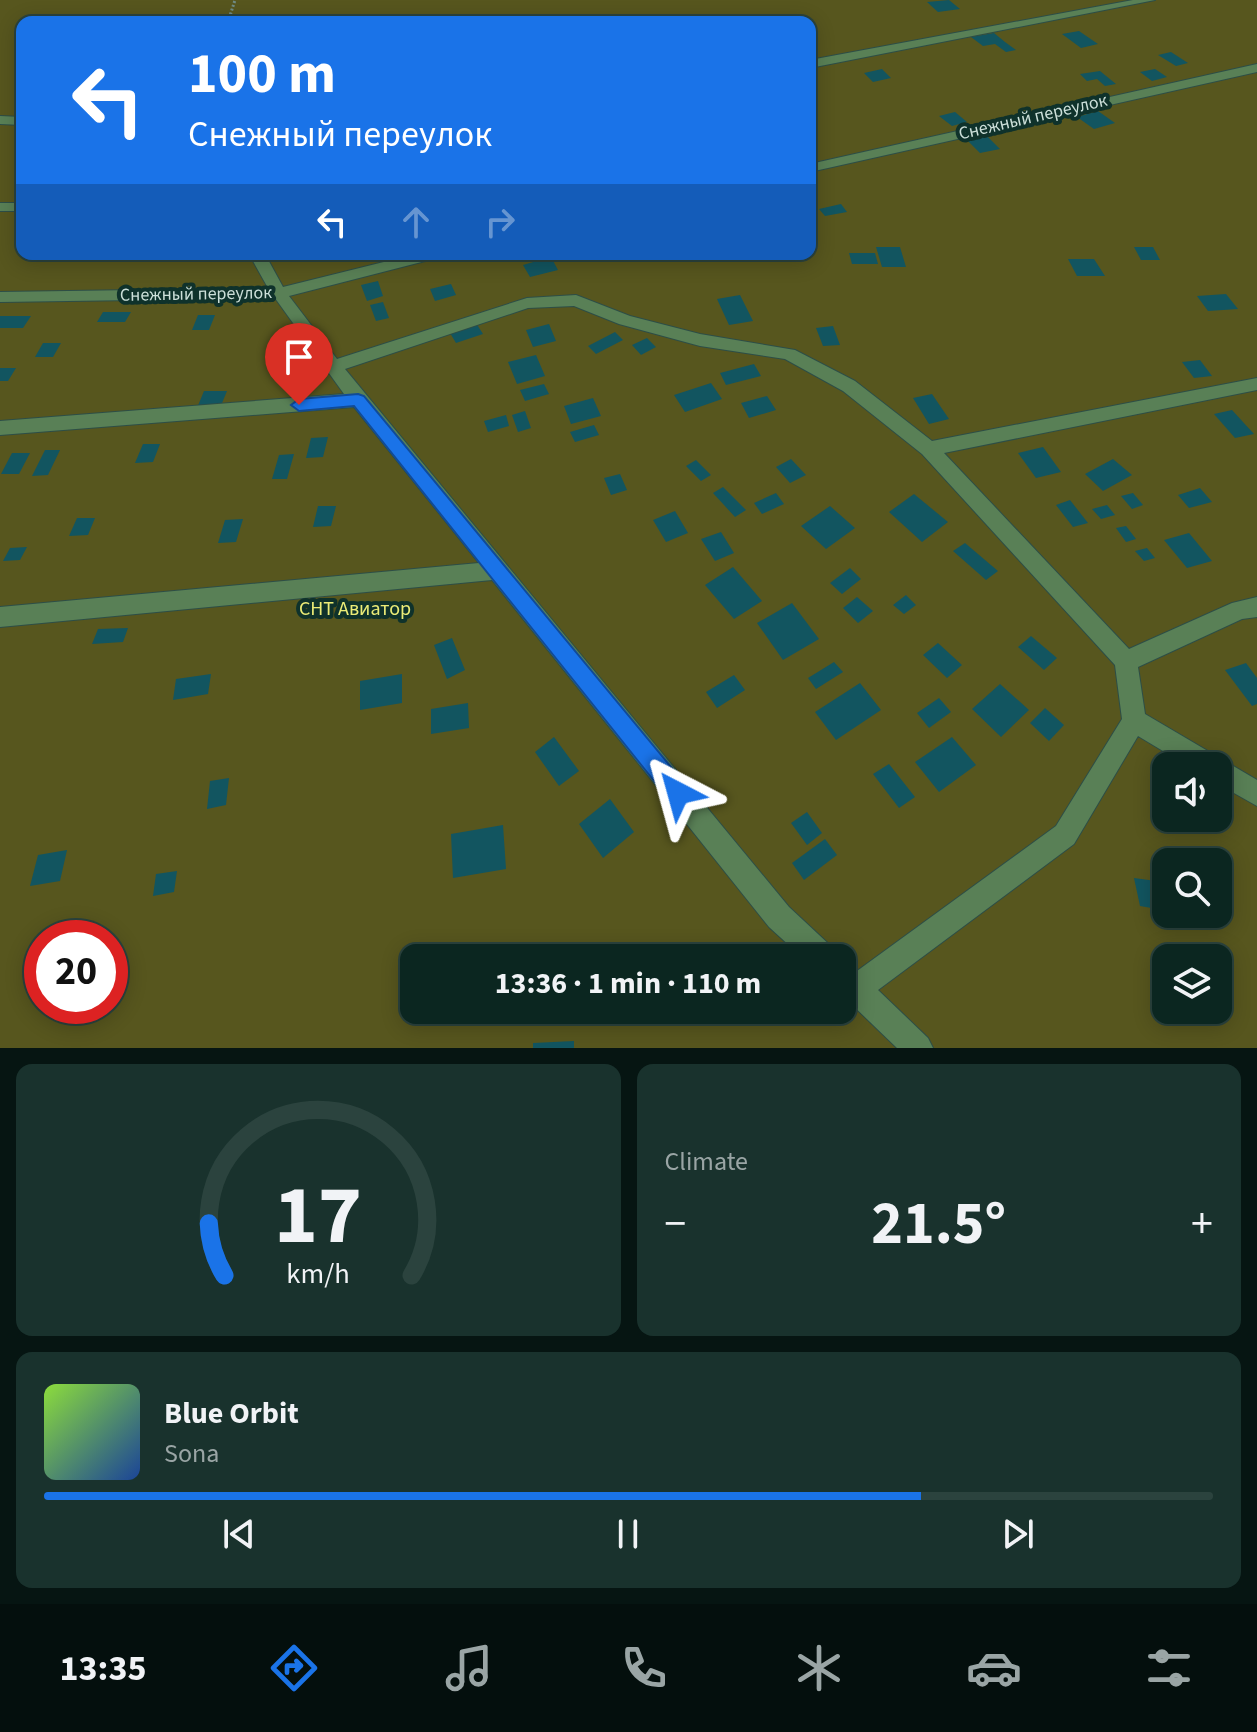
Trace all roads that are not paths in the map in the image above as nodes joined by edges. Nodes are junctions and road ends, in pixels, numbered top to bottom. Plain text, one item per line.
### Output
1 (1150, 0) edge
2 (816, 63) edge
3 (1257, 68) edge
4 (816, 167) edge
5 (260, 260) edge
6 (412, 260) edge
7 (279, 293) junction
8 (0, 297) edge
9 (333, 367) junction
10 (1257, 384) edge
11 (358, 400) junction
12 (0, 428) edge
13 (929, 449) junction
14 (496, 571) junction
15 (1257, 607) edge
16 (0, 617) edge
17 (1126, 661) junction
18 (1134, 721) junction
19 (1187, 752) edge
20 (1232, 779) edge
21 (1257, 794) edge
22 (808, 944) edge
23 (856, 977) edge
24 (856, 989) edge
25 (918, 1048) edge

1 - 2 lane
3 - 4 lane, Снежный переулок
5 - 7 lane
6 - 7 lane, Снежный переулок
7 - 8 lane, Снежный переулок
7 - 9 lane
9 - 11 lane
9 - 13 lane
10 - 13 lane
11 - 12 lane
11 - 14 lane
13 - 17 lane
14 - 16 lane
14 - 22 lane
15 - 17 lane
17 - 18 lane
18 - 19 lane
18 - 23 lane
20 - 21 lane
24 - 25 lane

